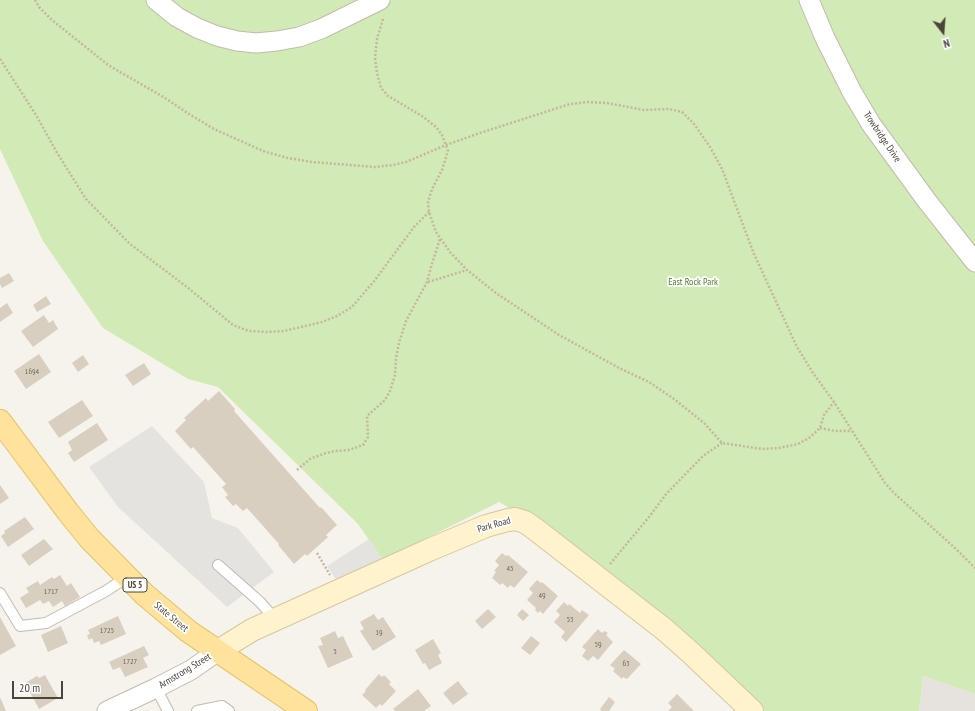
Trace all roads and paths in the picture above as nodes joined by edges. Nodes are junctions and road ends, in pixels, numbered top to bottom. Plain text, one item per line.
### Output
1 (35, 0) edge
2 (156, 0) edge
3 (809, 0) edge
4 (382, 9) edge
5 (0, 59) edge
6 (446, 145) junction
7 (429, 212) junction
8 (440, 239) junction
9 (975, 262) edge
10 (467, 270) junction
11 (428, 282) junction
12 (834, 402) junction
13 (0, 421) edge
14 (820, 428) junction
15 (852, 431) junction
16 (722, 443) junction
17 (297, 470) dead end
18 (317, 553) dead end
19 (218, 565) dead end
20 (975, 568) edge
21 (328, 573) dead end
22 (127, 577) junction
23 (596, 578) junction
24 (0, 593) edge
25 (275, 619) junction
26 (218, 651) junction
27 (156, 688) junction
28 (298, 709) edge
29 (107, 711) edge
30 (168, 711) edge
31 (197, 711) edge
32 (229, 711) edge
33 (752, 711) edge

1 - 6 path
2 - 4 street
3 - 9 street, Trowbridge Drive
4 - 6 path
5 - 7 path
6 - 7 path
6 - 12 path
7 - 8 path
8 - 10 path
8 - 11 path
10 - 11 path
10 - 16 path
11 - 17 path
12 - 14 path
12 - 15 path
13 - 22 main road, State Street / US 5
14 - 15 path
14 - 16 path
15 - 20 path
16 - 23 path
18 - 21 path
19 - 25 lane
22 - 24 lane
22 - 26 main road, State Street / US 5
23 - 25 main road, Park Road
23 - 33 main road, Park Road
25 - 26 main road, Park Road
26 - 27 street, Armstrong Street
26 - 28 main road, State Street / US 5
27 - 29 street, Armstrong Street
27 - 30 lane
31 - 32 lane

